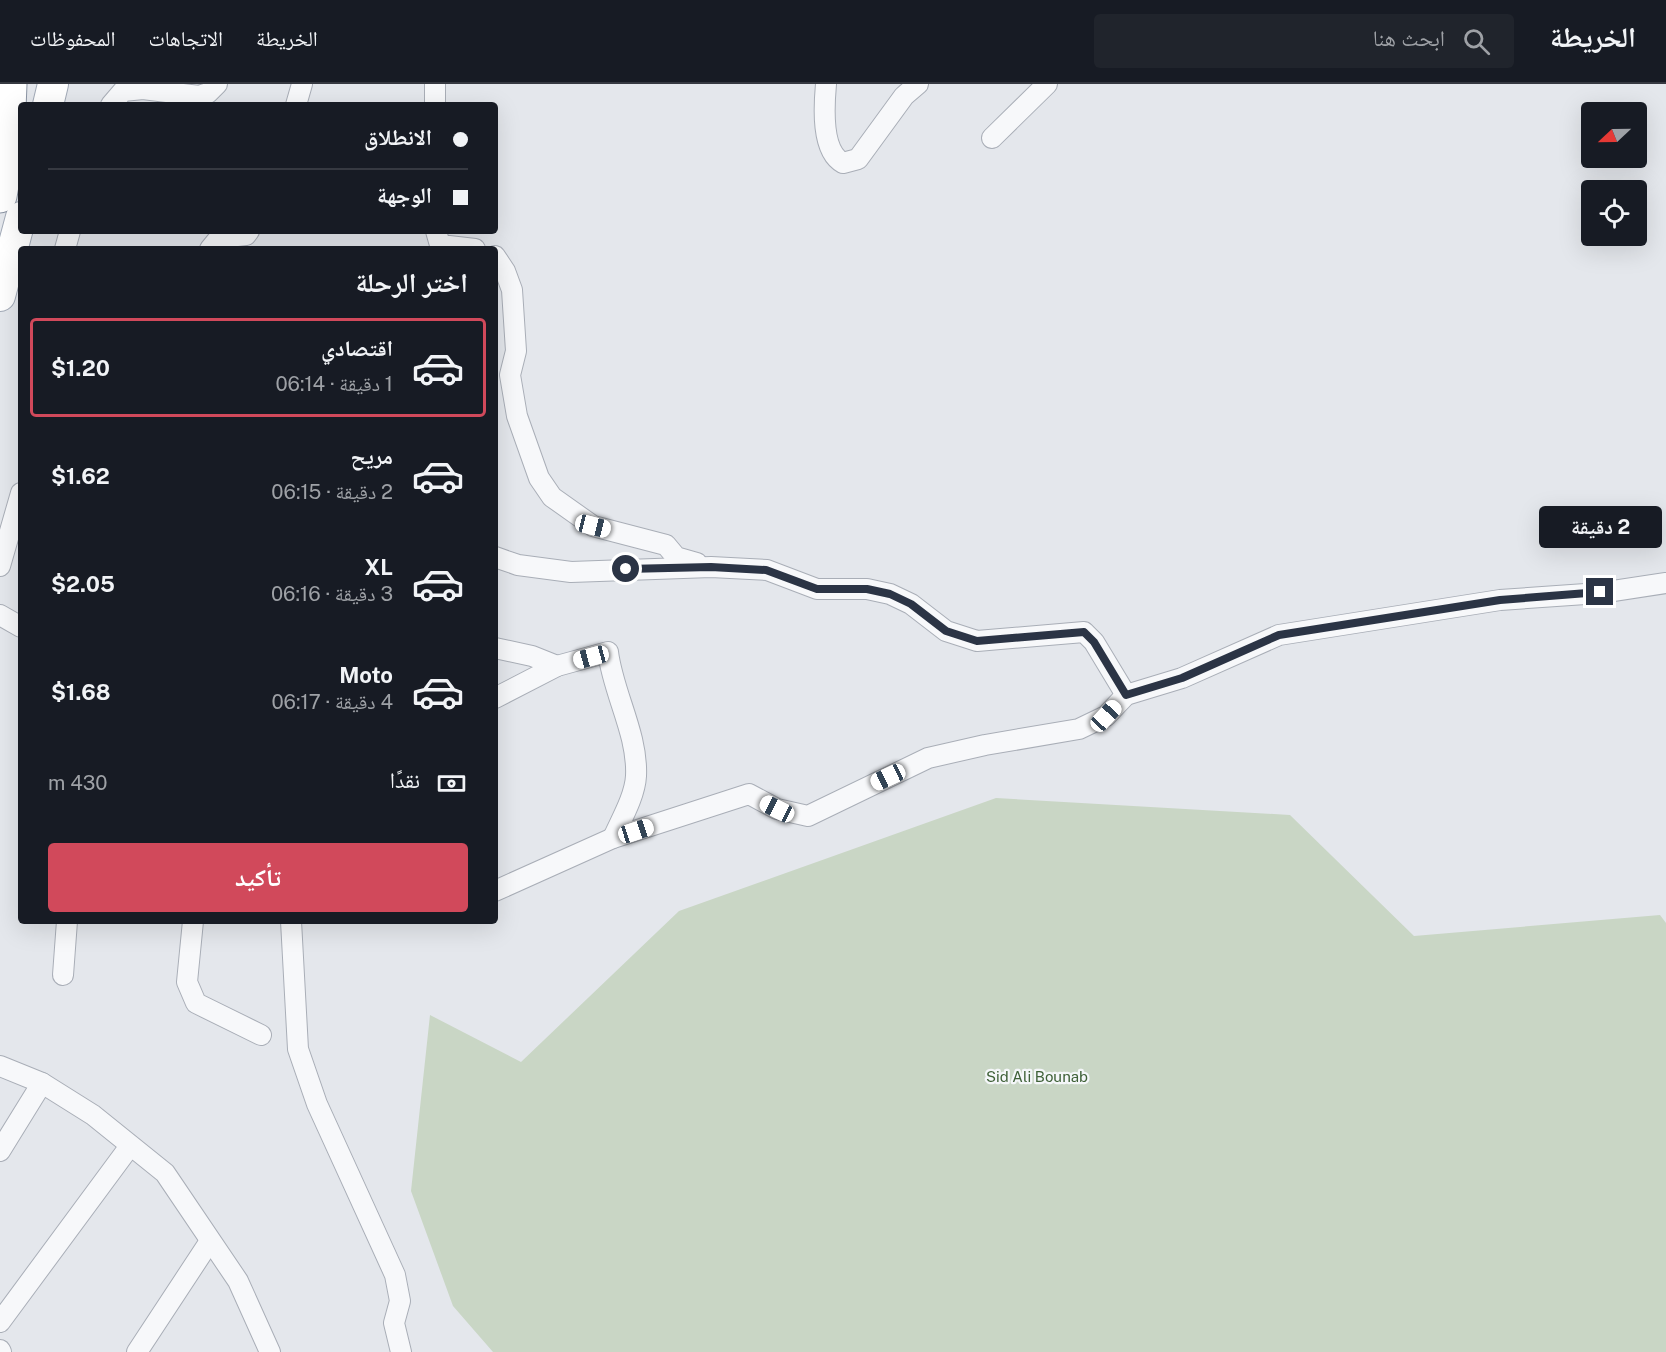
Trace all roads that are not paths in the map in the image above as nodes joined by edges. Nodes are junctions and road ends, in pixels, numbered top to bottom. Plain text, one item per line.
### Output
1 (10, 84) edge
2 (53, 84) edge
3 (217, 84) edge
4 (302, 84) edge
5 (435, 84) edge
6 (825, 84) edge
7 (918, 84) edge
8 (1047, 84) edge
9 (49, 102) edge
10 (114, 102) edge
11 (297, 102) edge
12 (435, 102) edge
13 (992, 138) dead end
14 (0, 196) edge
15 (18, 228) edge
16 (247, 234) edge
17 (437, 234) edge
18 (212, 246) edge
19 (449, 246) edge
20 (498, 260) edge
21 (0, 296) edge
22 (18, 503) edge
23 (498, 558) edge
24 (0, 566) edge
25 (711, 567) junction
26 (1666, 583) edge
27 (0, 615) edge
28 (18, 625) edge
29 (498, 649) edge
30 (557, 666) junction
31 (1126, 695) junction
32 (498, 696) edge
33 (613, 838) junction
34 (498, 890) edge
35 (67, 924) edge
36 (193, 924) edge
37 (291, 924) edge
38 (63, 975) dead end
39 (261, 1035) dead end
40 (0, 1066) edge
41 (42, 1083) junction
42 (130, 1146) junction
43 (0, 1151) edge
44 (210, 1240) junction
45 (0, 1322) edge
46 (137, 1352) edge
47 (270, 1352) edge
48 (401, 1352) edge

1 - 14 highway
2 - 9 main road
3 - 10 street
4 - 11 street
5 - 12 street
6 - 7 street
8 - 13 street
15 - 21 main road
16 - 18 street
17 - 19 street
20 - 25 street
22 - 24 street
23 - 25 street
25 - 31 street
26 - 31 street
27 - 28 street
29 - 30 street
30 - 32 street
30 - 33 street
31 - 33 street
33 - 34 street
35 - 38 street
36 - 39 street
37 - 48 street
40 - 41 street
41 - 42 street
41 - 43 street
42 - 44 street
42 - 45 street
44 - 46 street
44 - 47 street

